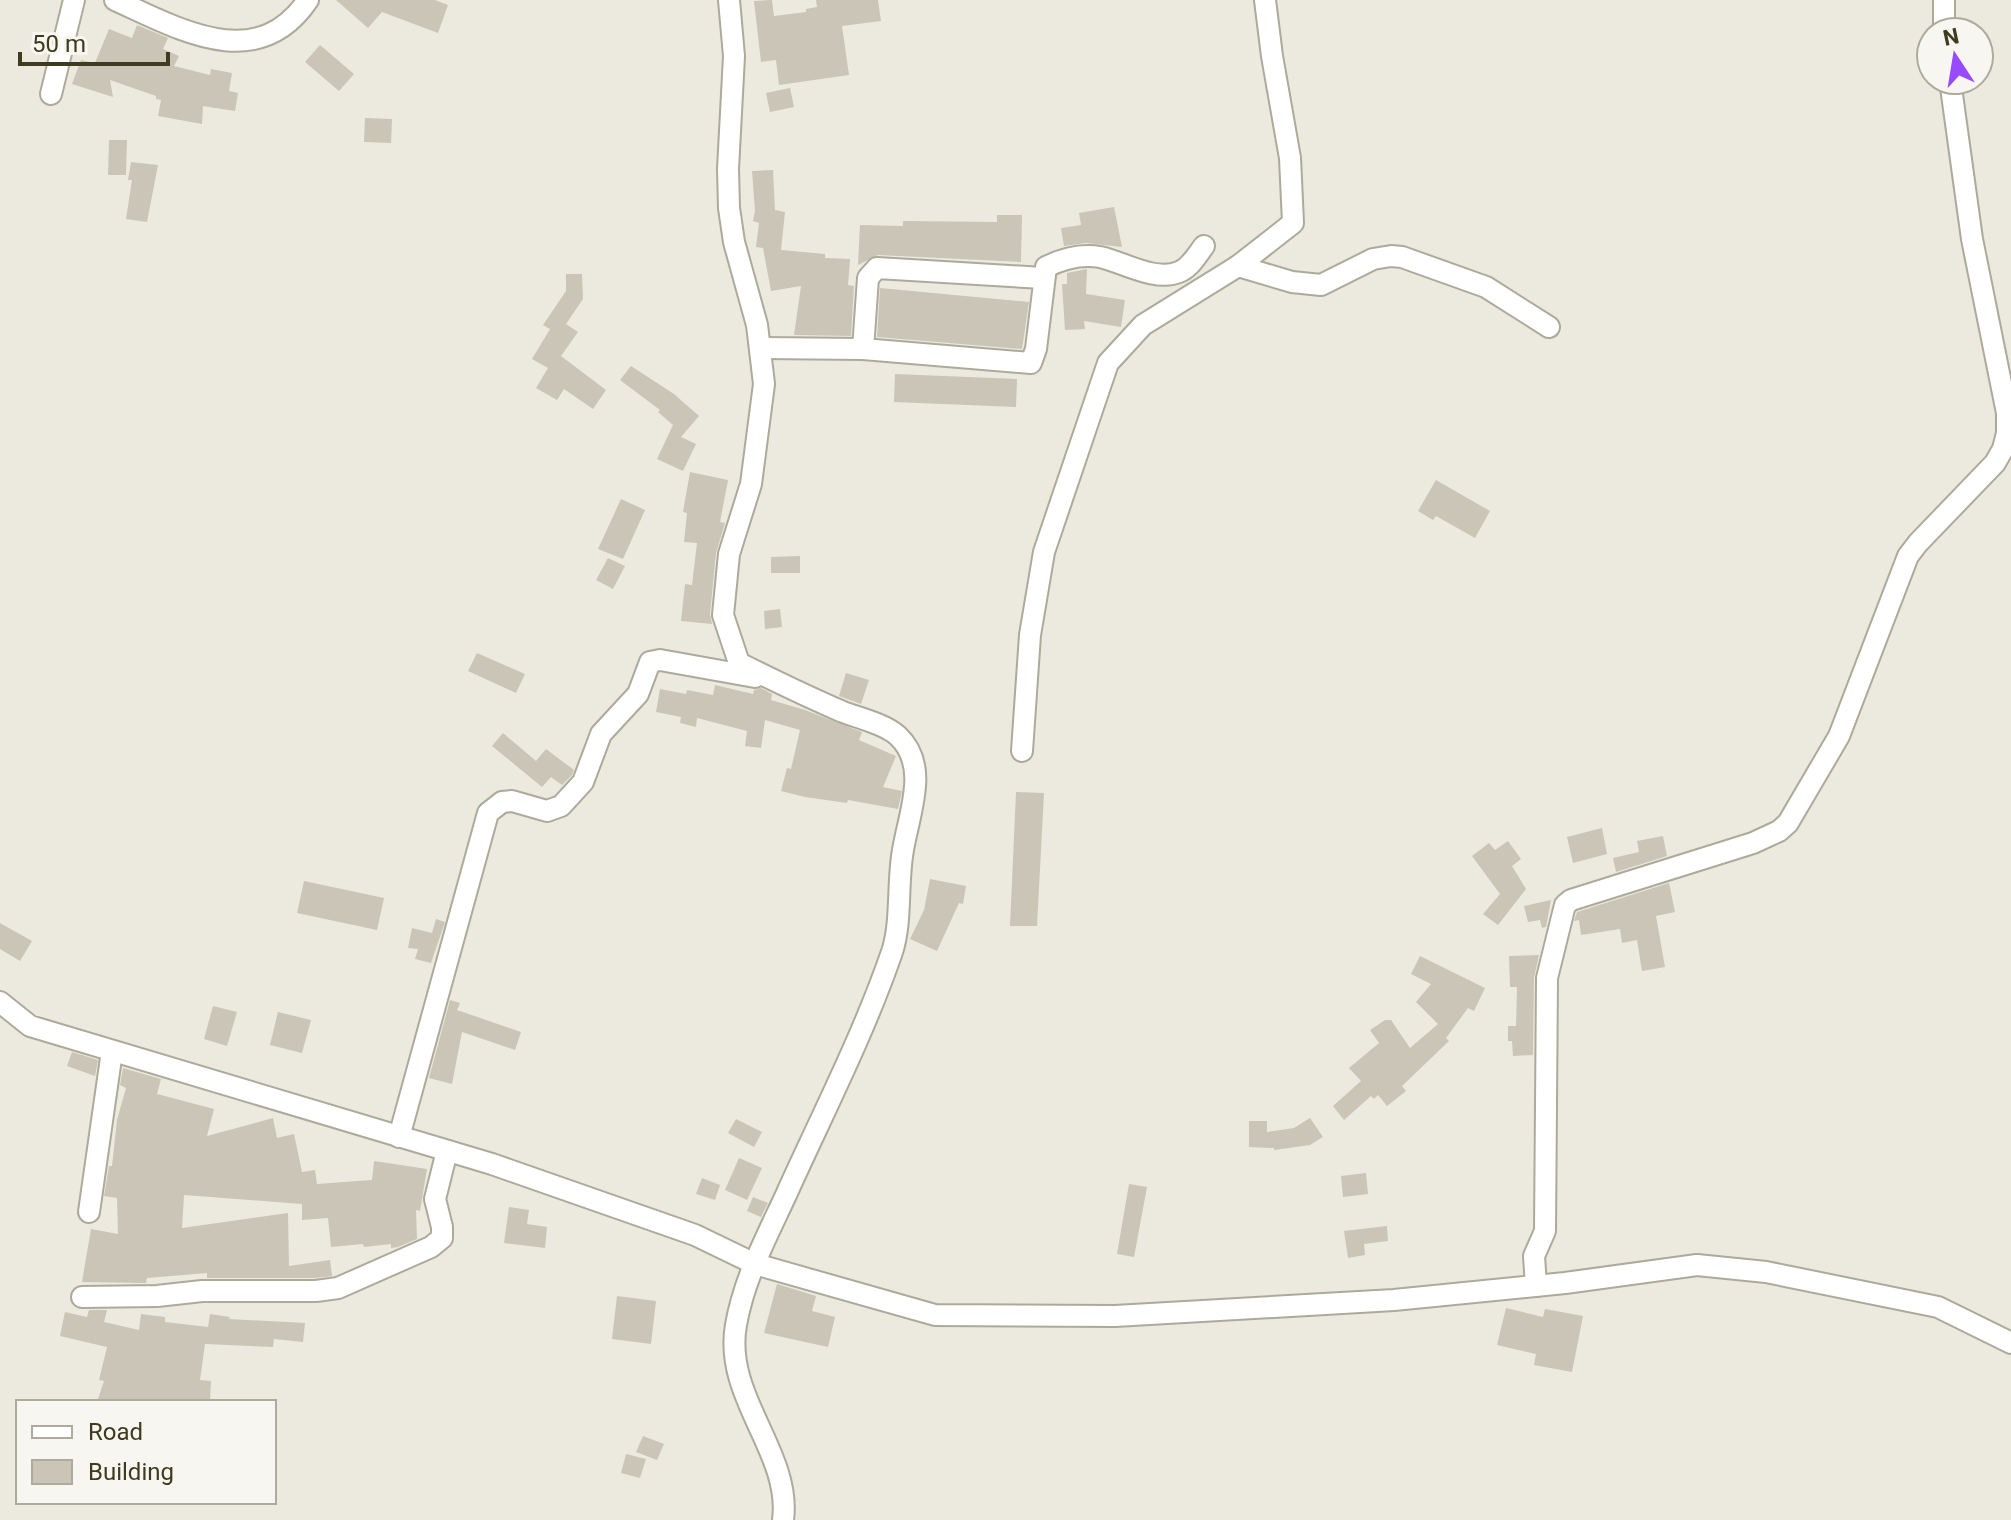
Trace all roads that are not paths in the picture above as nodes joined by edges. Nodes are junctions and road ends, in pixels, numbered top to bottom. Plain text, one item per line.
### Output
1 (74, 0) edge
2 (115, 0) edge
3 (308, 0) edge
4 (729, 0) edge
5 (1265, 0) edge
6 (51, 94) dead end
7 (1952, 96) edge
8 (1204, 246) dead end
9 (1238, 266) junction
10 (1043, 278) junction
11 (1549, 327) dead end
12 (760, 348) junction
13 (863, 349) junction
14 (775, 680) junction
15 (1022, 751) dead end
16 (0, 1002) edge
17 (112, 1051) junction
18 (399, 1137) junction
19 (447, 1151) junction
20 (89, 1212) dead end
21 (755, 1264) junction
22 (1535, 1273) junction
23 (82, 1297) dead end
24 (2011, 1343) edge
25 (783, 1520) edge

1 - 6 street
2 - 3 street
4 - 12 street
5 - 9 street
7 - 22 street
8 - 10 street
9 - 11 street
9 - 15 street
10 - 13 street
10 - 13 street
12 - 13 street
12 - 14 street
14 - 18 street
14 - 21 street
16 - 17 street
17 - 18 street
17 - 20 street
18 - 19 street
19 - 21 street
19 - 23 street
21 - 22 street
21 - 25 street
22 - 24 street

